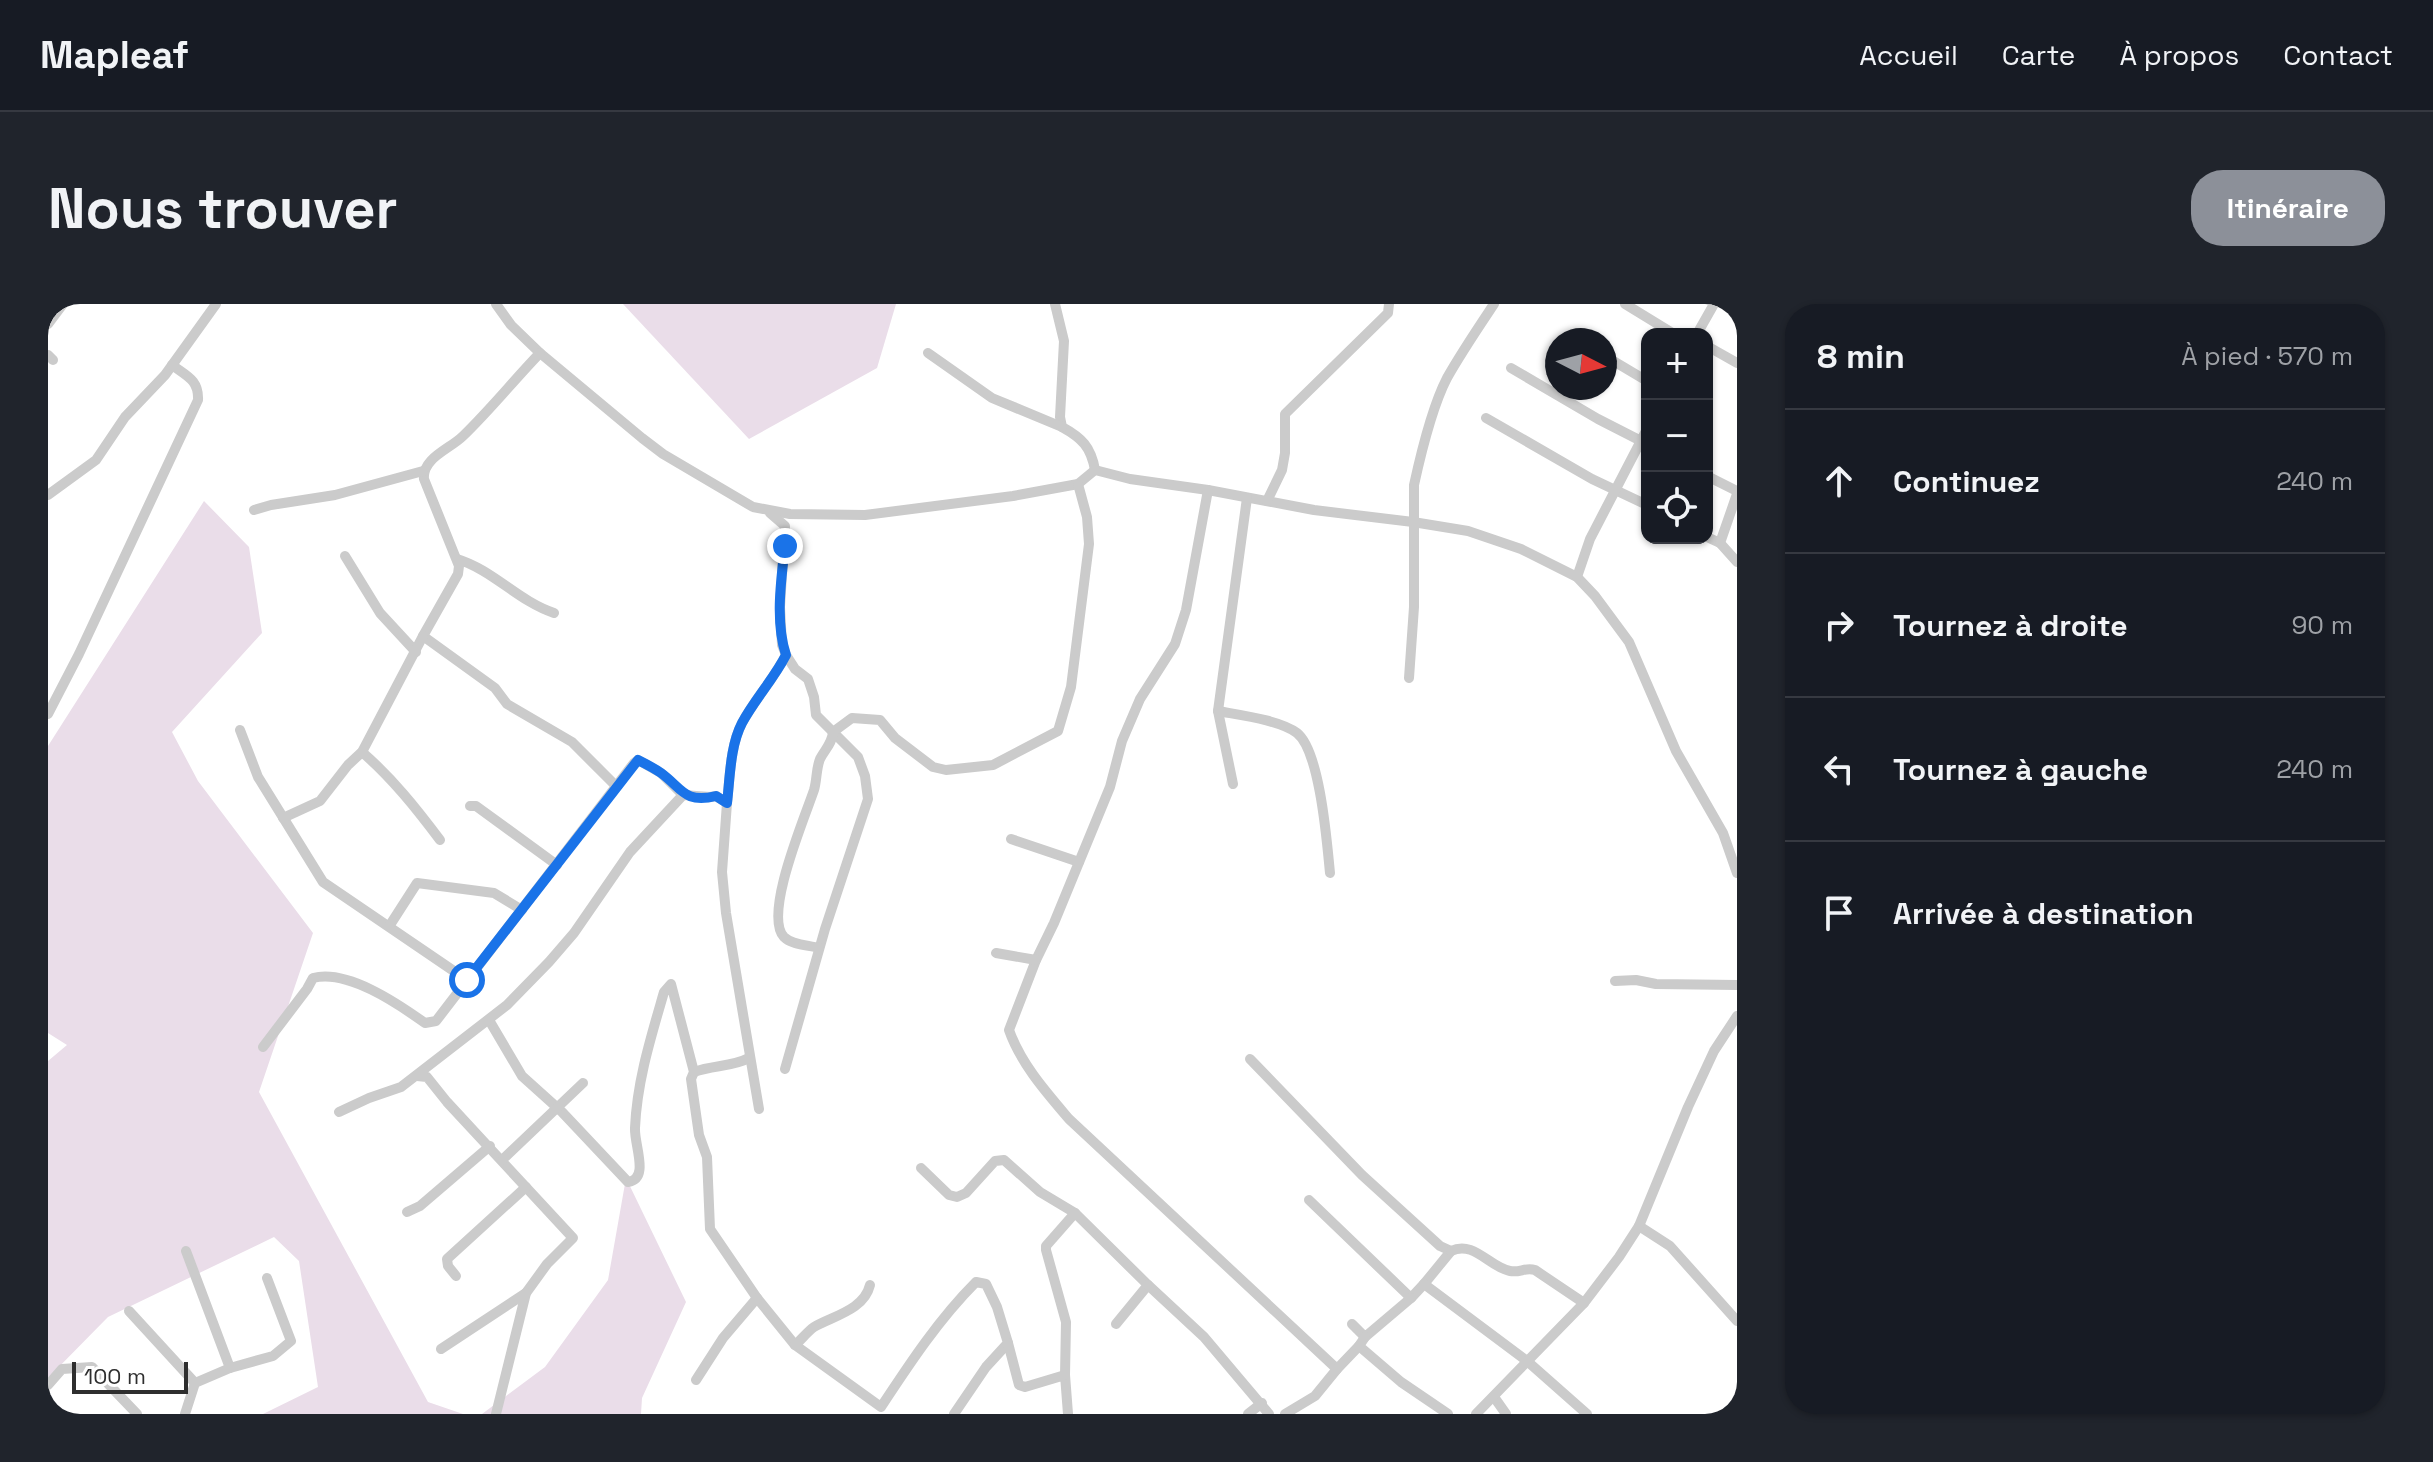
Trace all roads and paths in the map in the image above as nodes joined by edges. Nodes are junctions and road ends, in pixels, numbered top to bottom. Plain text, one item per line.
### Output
1 (63, 304) edge
2 (216, 304) edge
3 (496, 304) edge
4 (1055, 304) edge
5 (1389, 304) edge
6 (1494, 304) edge
7 (1714, 304) edge
8 (1629, 305) edge
9 (48, 324) edge
10 (1665, 328) edge
11 (1700, 328) edge
12 (1713, 349) edge
13 (540, 353) junction
14 (928, 353) dead end
15 (1617, 363) edge
16 (1737, 363) edge
17 (172, 365) junction
18 (1511, 368) dead end
19 (1641, 377) edge
20 (1486, 418) dead end
21 (1062, 427) junction
22 (1641, 440) edge
23 (1641, 447) edge
24 (1095, 470) junction
25 (423, 471) junction
26 (1713, 479) edge
27 (1078, 484) junction
28 (1208, 490) junction
29 (1617, 490) junction
30 (1737, 493) edge
31 (48, 495) edge
32 (1247, 498) junction
33 (1267, 501) junction
34 (1641, 502) edge
35 (254, 510) dead end
36 (769, 512) junction
37 (1413, 522) junction
38 (1713, 540) edge
39 (1720, 543) junction
40 (345, 556) dead end
41 (457, 559) junction
42 (1737, 562) edge
43 (1577, 577) junction
44 (554, 613) dead end
45 (423, 636) junction
46 (416, 652) junction
47 (786, 655) junction
48 (1409, 678) dead end
49 (1218, 711) junction
50 (48, 714) edge
51 (240, 730) dead end
52 (833, 732) junction
53 (362, 752) junction
54 (1233, 784) dead end
55 (616, 786) junction
56 (683, 795) junction
57 (727, 803) junction
58 (470, 806) dead end
59 (283, 818) junction
60 (1011, 839) dead end
61 (440, 840) dead end
62 (1079, 862) junction
63 (557, 865) junction
64 (1330, 873) dead end
65 (1737, 873) edge
66 (522, 910) junction
67 (390, 925) junction
68 (819, 948) junction
69 (996, 953) dead end
70 (1036, 960) junction
71 (467, 980) junction
72 (1615, 981) dead end
73 (1737, 985) edge
74 (1737, 1016) edge
75 (489, 1020) junction
76 (263, 1047) dead end
77 (749, 1058) junction
78 (1250, 1059) dead end
79 (785, 1069) dead end
80 (694, 1072) junction
81 (417, 1076) junction
82 (583, 1083) dead end
83 (558, 1108) junction
84 (759, 1109) dead end
85 (339, 1112) dead end
86 (490, 1146) junction
87 (502, 1160) junction
88 (921, 1168) dead end
89 (526, 1187) junction
90 (1309, 1200) dead end
91 (407, 1212) dead end
92 (1075, 1213) junction
93 (1639, 1226) junction
94 (186, 1251) dead end
95 (1451, 1251) junction
96 (456, 1276) dead end
97 (267, 1278) dead end
98 (1424, 1284) junction
99 (870, 1285) dead end
100 (1148, 1285) junction
101 (526, 1293) junction
102 (757, 1298) junction
103 (1411, 1298) junction
104 (1584, 1303) junction
105 (129, 1311) dead end
106 (1737, 1321) edge
107 (1116, 1324) dead end
108 (1352, 1324) dead end
109 (1362, 1342) junction
110 (1008, 1343) junction
111 (795, 1345) junction
112 (441, 1349) dead end
113 (1527, 1361) junction
114 (230, 1368) junction
115 (1337, 1369) junction
116 (1065, 1375) junction
117 (696, 1380) dead end
118 (195, 1383) junction
119 (48, 1385) edge
120 (1494, 1397) junction
121 (1262, 1403) junction
122 (884, 1410) edge
123 (137, 1414) edge
124 (185, 1414) edge
125 (496, 1414) edge
126 (954, 1414) edge
127 (1068, 1414) edge
128 (1248, 1414) edge
129 (1269, 1414) edge
130 (1285, 1414) edge
131 (1448, 1414) edge
132 (1476, 1414) edge
133 (1506, 1414) edge
134 (1587, 1414) edge

1 - 9 street
2 - 17 street
3 - 13 street
4 - 21 street
5 - 33 street
6 - 37 street
7 - 11 street
8 - 10 street
12 - 16 street
13 - 25 street
13 - 36 street
14 - 21 street
15 - 19 street
17 - 31 street
17 - 50 street
18 - 22 street
20 - 29 street
21 - 24 street
23 - 29 street
24 - 27 street
24 - 28 street
25 - 35 street
25 - 41 street
26 - 30 street
27 - 36 street
27 - 52 street
28 - 32 street
28 - 62 street
29 - 34 street
29 - 43 street
30 - 39 street
32 - 33 street
32 - 49 street
33 - 37 street
36 - 47 street
37 - 43 street
37 - 48 street
38 - 39 street
39 - 42 street
40 - 46 street
41 - 44 street
41 - 45 street
43 - 65 street
45 - 46 street
45 - 55 street
46 - 53 street
47 - 52 street
47 - 57 street
49 - 54 street
49 - 64 street
51 - 59 street
52 - 68 street
52 - 68 street
53 - 59 street
53 - 61 street
55 - 56 street
55 - 63 street
56 - 57 street
56 - 75 street
57 - 77 street
58 - 63 street
59 - 67 street
60 - 62 street
62 - 70 street
63 - 66 street
66 - 67 street
66 - 71 street
67 - 71 street
68 - 79 street
69 - 70 street
70 - 115 street
71 - 76 street
72 - 73 street
74 - 93 street
75 - 81 street
75 - 83 street
77 - 80 street
77 - 84 street
78 - 95 street
80 - 83 street
80 - 102 street
81 - 85 street
81 - 86 street
82 - 83 street
83 - 87 street
86 - 87 street
86 - 91 street
87 - 89 street
88 - 92 street
89 - 96 street
89 - 101 street
90 - 103 street
92 - 100 street
92 - 116 street
93 - 104 street
93 - 106 street
94 - 114 street
95 - 98 street
95 - 104 street
97 - 114 street
98 - 103 street
98 - 113 street
99 - 111 street
100 - 107 street
100 - 121 street
101 - 112 street
101 - 125 street
102 - 111 street
102 - 117 street
103 - 109 street
104 - 113 street
105 - 118 street
108 - 109 street
109 - 115 street
109 - 131 street
110 - 116 street
110 - 122 street
110 - 126 street
111 - 122 street
113 - 120 street
113 - 134 street
114 - 118 street
115 - 130 street
116 - 127 street
118 - 124 street
119 - 123 street
120 - 132 street
120 - 133 street
121 - 128 street
121 - 129 street

